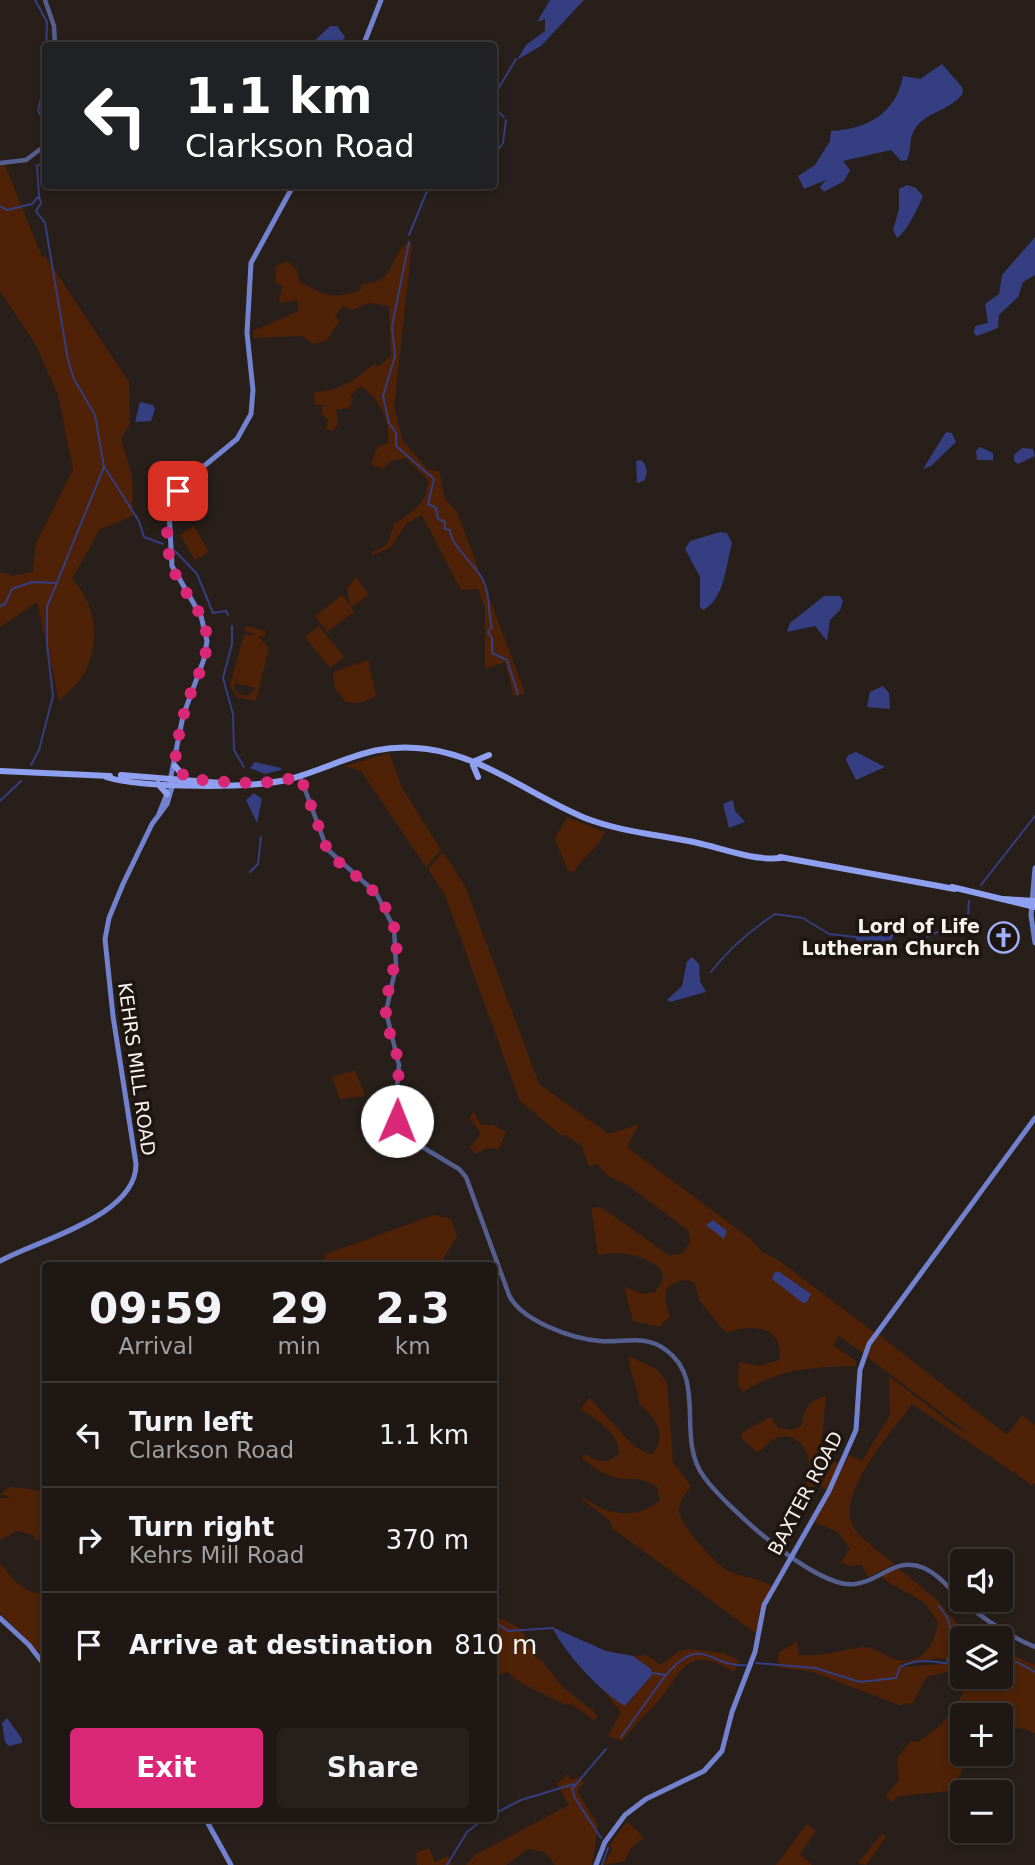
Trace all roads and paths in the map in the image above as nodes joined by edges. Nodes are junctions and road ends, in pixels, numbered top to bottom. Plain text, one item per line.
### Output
1 (44, 0) edge
2 (381, 0) edge
3 (55, 42) edge
4 (365, 42) edge
5 (42, 148) edge
6 (0, 163) edge
7 (291, 189) edge
8 (174, 754) junction
9 (474, 763) junction
10 (175, 766) junction
11 (0, 771) edge
12 (495, 772) junction
13 (300, 776) junction
14 (106, 777) junction
15 (478, 777) dead end
16 (187, 779) junction
17 (172, 781) junction
18 (508, 781) junction
19 (156, 783) junction
20 (223, 784) junction
21 (167, 794) junction
22 (159, 814) junction
23 (1035, 868) edge
24 (1033, 891) junction
25 (1023, 902) junction
26 (1033, 904) edge
27 (1031, 915) junction
28 (1035, 943) edge
29 (1035, 1118) edge
30 (0, 1261) edge
31 (497, 1262) edge
32 (497, 1262) edge
33 (791, 1557) junction
34 (0, 1618) edge
35 (1035, 1647) edge
36 (42, 1662) edge
37 (206, 1822) edge
38 (231, 1865) edge
39 (596, 1865) edge

1 - 3 street
2 - 4 main road
5 - 6 street
7 - 8 main road, KEHRS MILL ROAD
8 - 10 main road, KEHRS MILL ROAD
8 - 17 main road, KEHRS MILL ROAD
9 - 12 main road
9 - 12 main road
9 - 13 main road
9 - 15 main road
9 - 18 main road
10 - 16 main road
10 - 17 main road, KEHRS MILL ROAD
11 - 14 main road
12 - 18 main road
13 - 20 main road
13 - 32 street
14 - 17 main road
14 - 19 main road
16 - 17 main road
16 - 20 main road
17 - 19 main road
17 - 20 main road
17 - 21 main road, KEHRS MILL ROAD
17 - 22 main road, KEHRS MILL ROAD
18 - 25 main road
19 - 21 main road
21 - 22 main road, KEHRS MILL ROAD
22 - 30 main road, KEHRS MILL ROAD
23 - 24 main road
24 - 25 main road
24 - 26 main road
25 - 26 main road
25 - 27 main road
26 - 27 main road
27 - 28 main road
29 - 33 main road, BAXTER ROAD
31 - 33 street
33 - 35 street
33 - 39 main road, BAXTER ROAD
34 - 36 main road
37 - 38 main road

